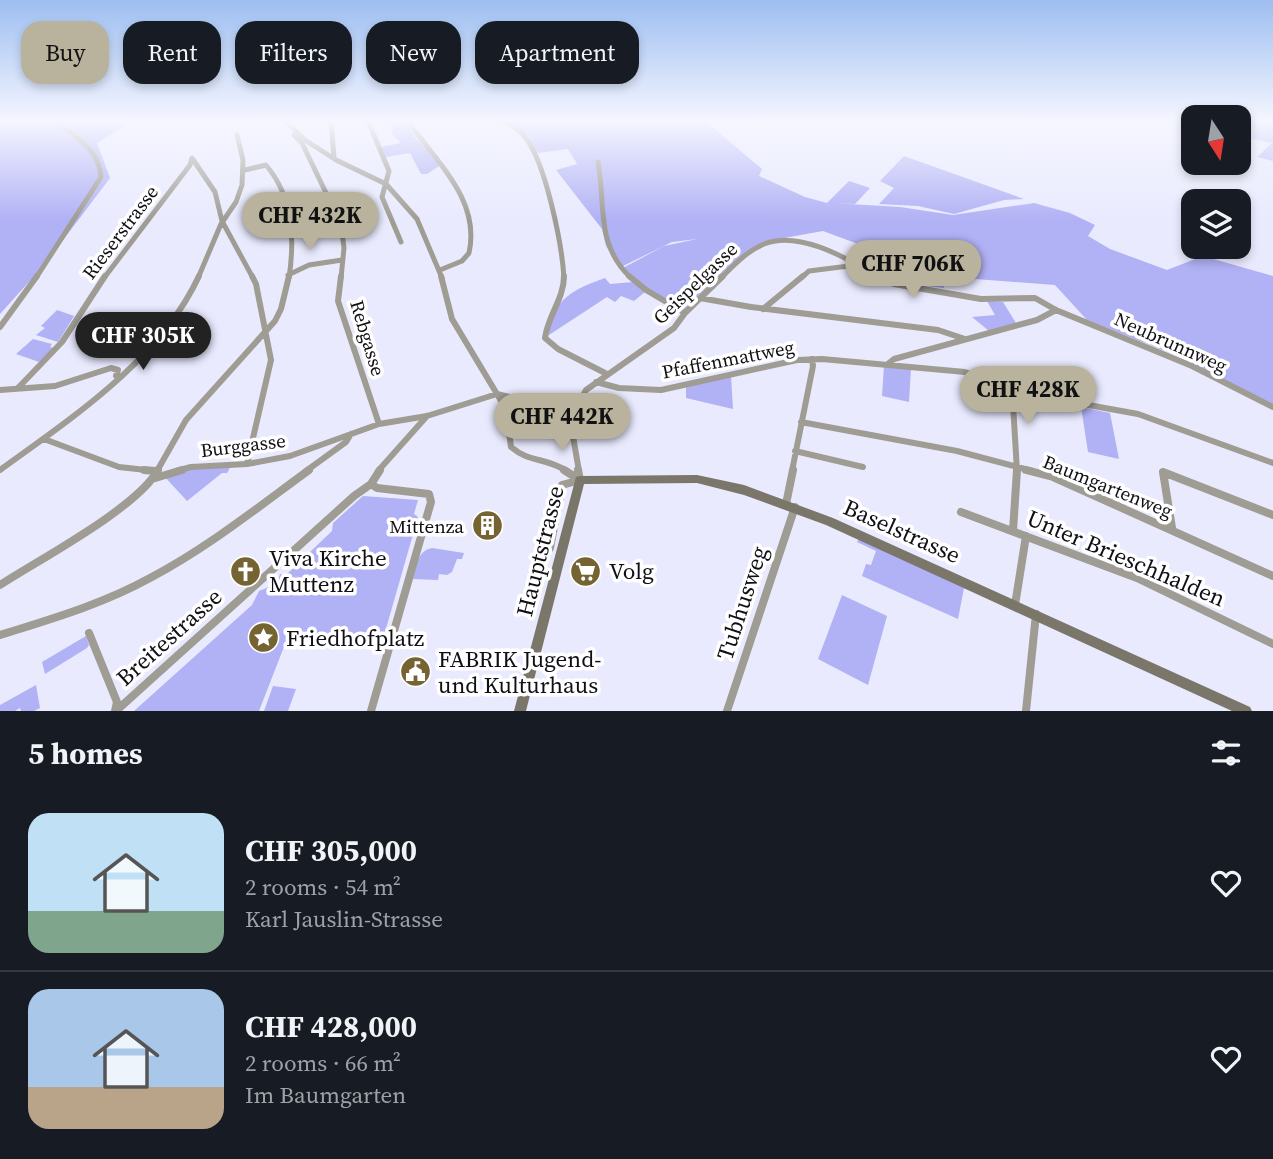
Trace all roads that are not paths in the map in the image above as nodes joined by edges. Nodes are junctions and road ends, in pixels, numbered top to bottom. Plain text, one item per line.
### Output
1 (95, 154) edge
2 (241, 154) edge
3 (307, 154) edge
4 (329, 154) edge
5 (334, 154) edge
6 (382, 154) edge
7 (433, 154) edge
8 (535, 154) edge
9 (334, 158) junction
10 (598, 162) dead end
11 (245, 170) junction
12 (386, 184) junction
13 (222, 221) junction
14 (784, 239) joint
15 (401, 242) dead end
16 (342, 260) junction
17 (857, 265) junction
18 (440, 270) junction
19 (288, 275) junction
20 (700, 298) junction
21 (763, 309) junction
22 (1056, 310) junction
23 (685, 313) junction
24 (0, 327) edge
25 (266, 332) junction
26 (965, 339) junction
27 (812, 359) junction
28 (889, 363) junction
29 (607, 374) junction
30 (114, 379) junction
31 (596, 382) junction
32 (1012, 387) junction
33 (18, 388) junction
34 (0, 390) edge
35 (497, 394) junction
36 (520, 399) junction
37 (1273, 407) edge
38 (506, 410) junction
39 (427, 416) junction
40 (570, 419) junction
41 (801, 422) junction
42 (379, 424) junction
43 (351, 434) junction
44 (44, 439) junction
45 (795, 451) junction
46 (1273, 463) edge
47 (247, 464) junction
48 (863, 467) dead end
49 (1016, 467) junction
50 (0, 470) edge
51 (154, 475) junction
52 (580, 480) junction
53 (371, 484) junction
54 (790, 506) junction
55 (961, 512) dead end
56 (1273, 516) edge
57 (1172, 528) junction
58 (1013, 531) junction
59 (1026, 536) junction
60 (550, 548) dead end
61 (1273, 576) edge
62 (0, 585) edge
63 (1015, 605) junction
64 (1036, 614) junction
65 (89, 634) dead end
66 (0, 635) edge
67 (1273, 644) edge
68 (116, 711) edge
69 (372, 711) edge
70 (520, 711) edge
71 (727, 711) edge
72 (1026, 711) edge
73 (1246, 711) edge

1 - 24 street
2 - 11 street
3 - 16 street, Rebgasse
4 - 9 street
5 - 9 street
6 - 12 street
7 - 18 street
8 - 29 street
9 - 12 street
10 - 23 street
11 - 13 street
11 - 19 street
12 - 15 street
12 - 18 street
13 - 25 street
13 - 30 street
13 - 33 street, Rieserstrasse
14 - 17 street, Neubrunnweg
14 - 20 street, Geispelgasse
16 - 19 street
16 - 42 street, Rebgasse
17 - 21 street
17 - 22 street, Neubrunnweg
18 - 35 street
19 - 25 street
20 - 21 street
20 - 23 street, Geispelgasse
21 - 26 street
22 - 26 street
22 - 37 street, Neubrunnweg
23 - 29 street, Geispelgasse
25 - 47 street
25 - 51 street
26 - 28 street
27 - 28 street, Pfaffenmattweg
27 - 31 street, Pfaffenmattweg
27 - 41 street, Tubhusweg
28 - 32 street, Pfaffenmattweg
29 - 31 street, Geispelgasse
30 - 33 street
30 - 44 street
31 - 40 street
32 - 46 street, Pfaffenmattweg
32 - 49 street
33 - 34 street
35 - 36 street
35 - 38 street
35 - 39 street, Burggasse
36 - 38 street
36 - 40 street
38 - 52 street
39 - 42 street, Burggasse
39 - 53 street, Breitestrasse
40 - 52 street
41 - 45 street, Tubhusweg
41 - 49 street, Baumgartenweg
42 - 43 street, Burggasse
43 - 47 street, Burggasse
43 - 66 street
44 - 50 street
44 - 51 street, Burggasse
45 - 48 street
45 - 54 street, Tubhusweg
47 - 51 street, Burggasse
49 - 57 street, Baumgartenweg
49 - 58 street
51 - 62 street
52 - 54 street, Baselstrasse
52 - 60 street, Hauptstrasse
52 - 70 street, Hauptstrasse
53 - 68 street, Breitestrasse
53 - 69 street
54 - 63 street, Baselstrasse
54 - 71 street, Tubhusweg
55 - 58 street, Unter Brieschhalden
56 - 57 street
57 - 61 street, Baumgartenweg
58 - 59 street, Unter Brieschhalden
59 - 63 street
59 - 67 street, Unter Brieschhalden
63 - 64 street, Baselstrasse
64 - 72 street
64 - 73 street, Baselstrasse
65 - 68 street

